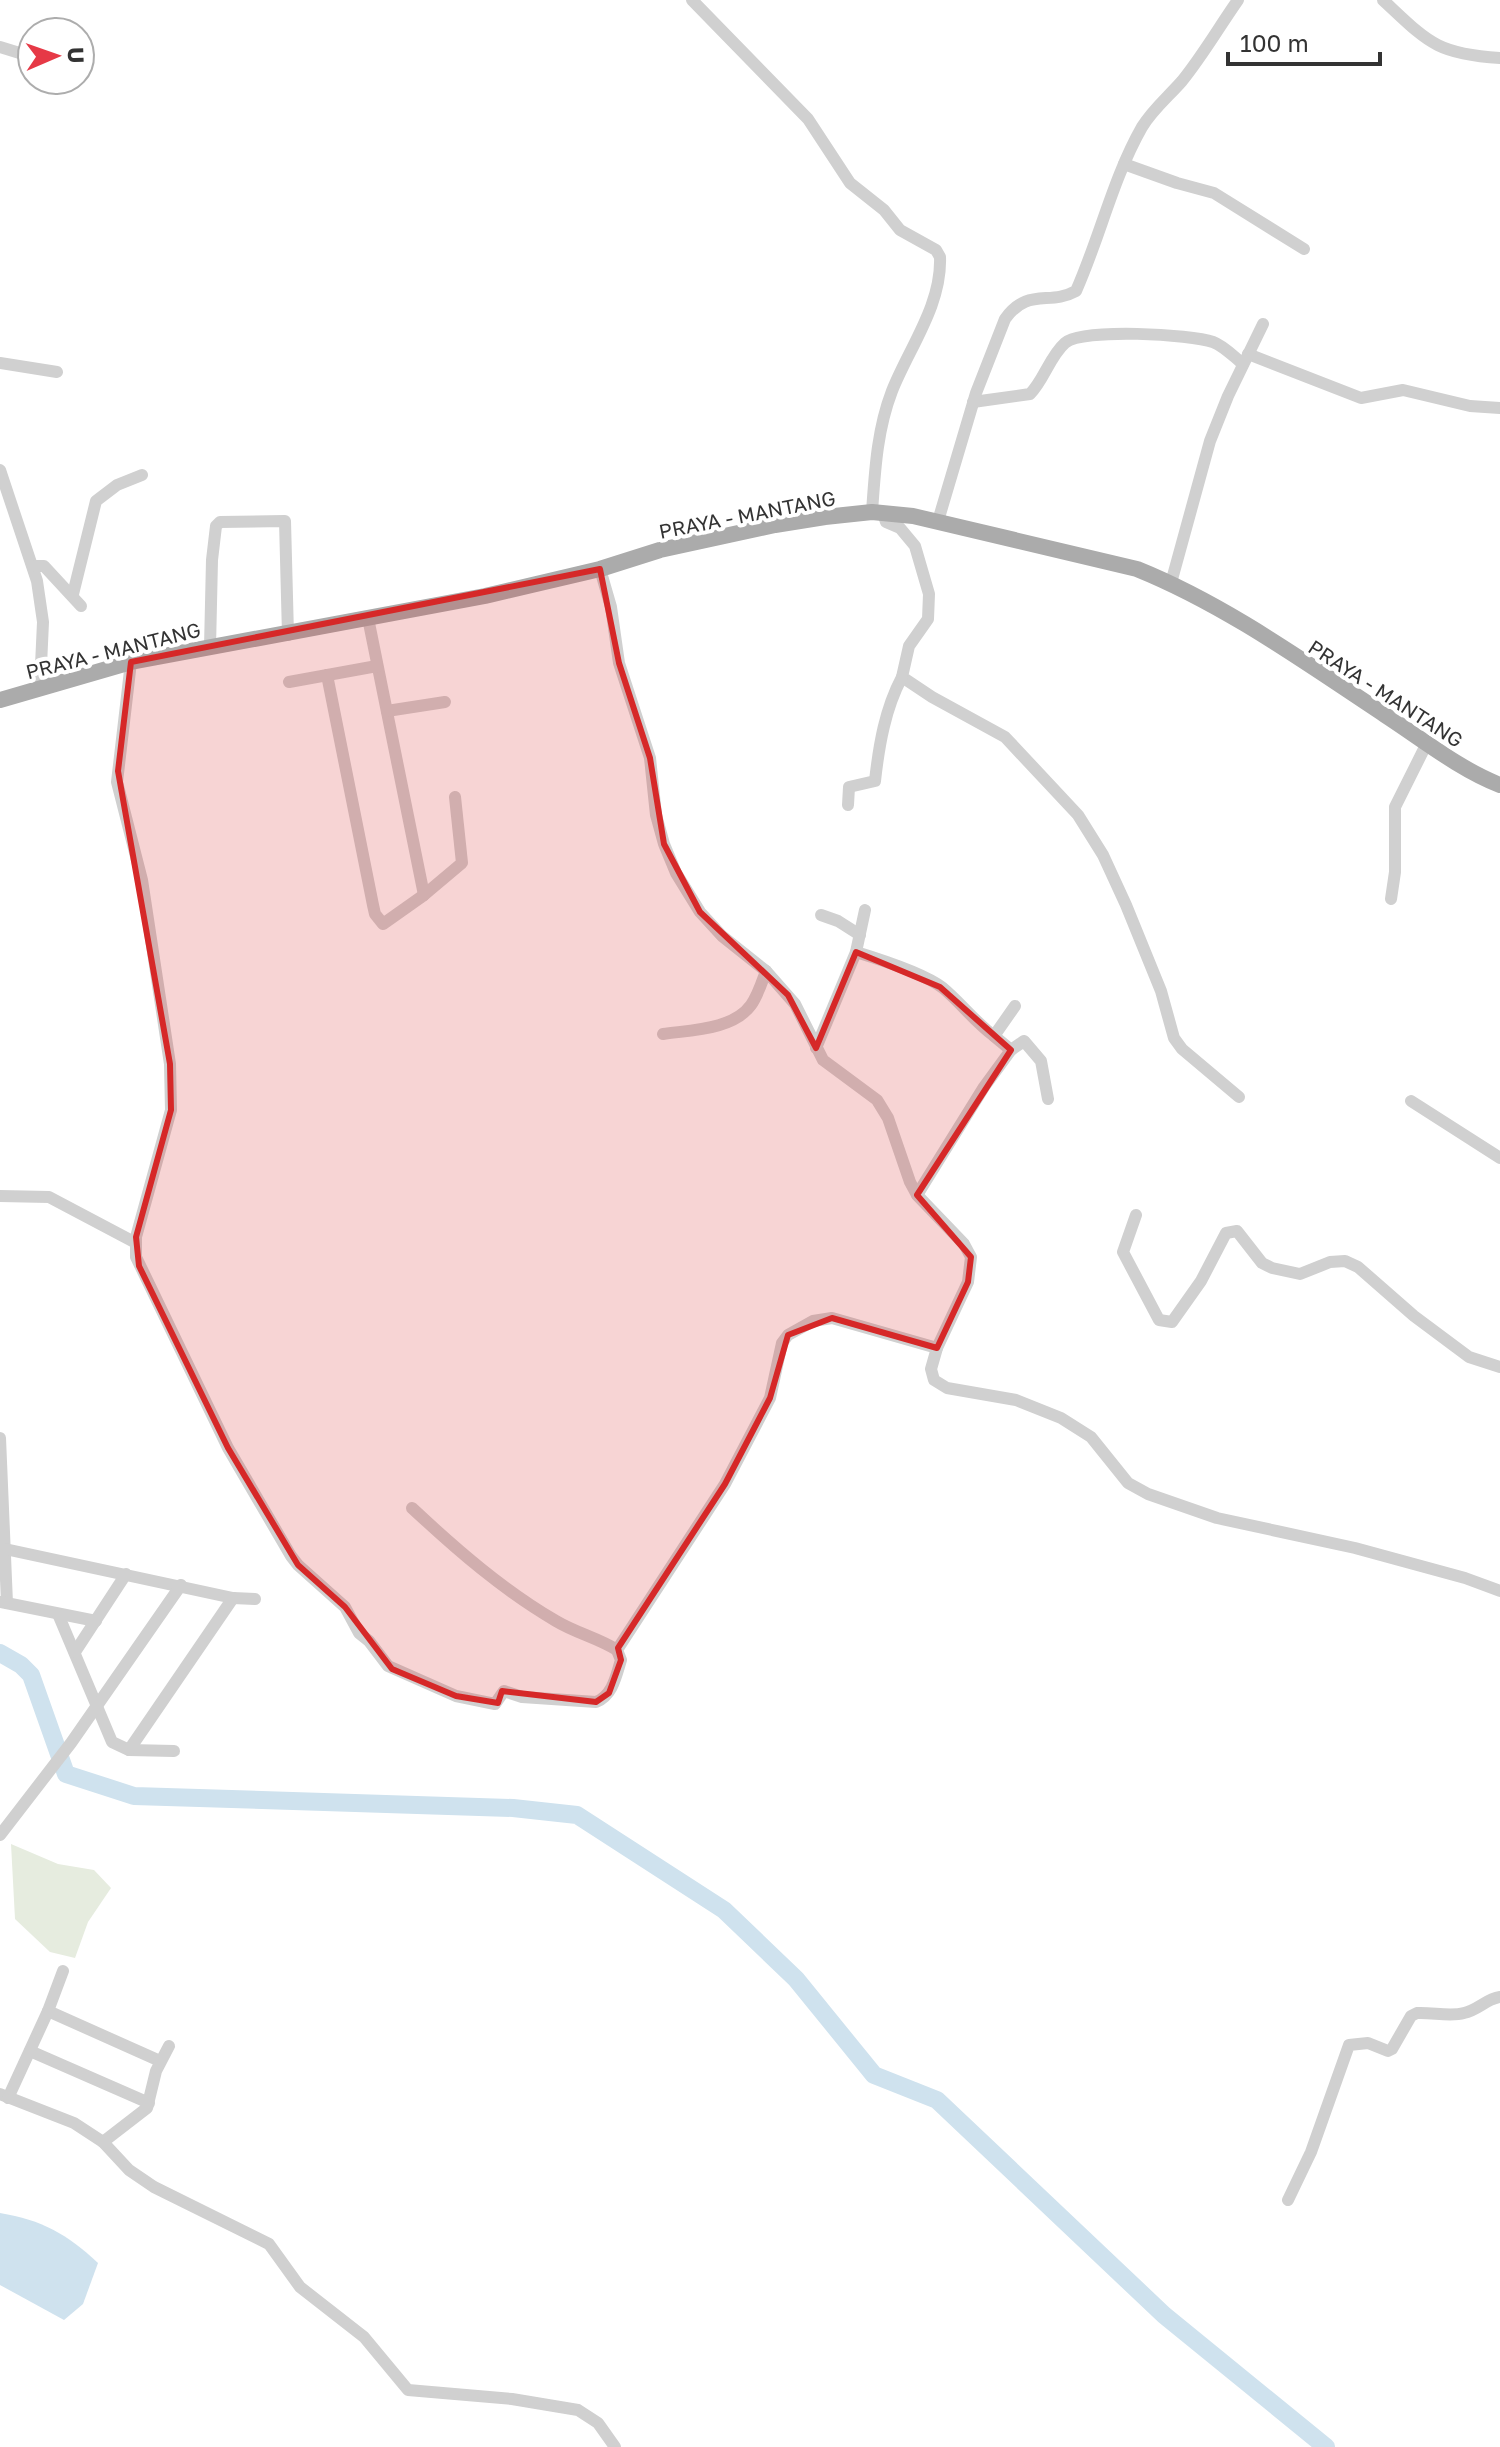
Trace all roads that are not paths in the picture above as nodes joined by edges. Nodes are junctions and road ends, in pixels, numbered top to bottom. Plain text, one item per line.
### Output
1 (692, 0) edge
2 (1238, 0) edge
3 (1383, 0) edge
4 (1500, 58) edge
5 (1124, 164) junction
6 (1304, 249) dead end
7 (1263, 324) dead end
8 (1246, 359) junction
9 (0, 363) edge
10 (57, 372) dead end
11 (973, 402) junction
12 (1500, 408) edge
13 (0, 470) edge
14 (142, 475) dead end
15 (878, 512) junction
16 (938, 521) junction
17 (34, 566) junction
18 (600, 569) junction
19 (1171, 583) junction
20 (73, 594) junction
21 (81, 606) dead end
22 (368, 618) junction
23 (288, 635) junction
24 (210, 647) junction
25 (131, 662) junction
26 (377, 666) junction
27 (327, 675) junction
28 (902, 677) junction
29 (289, 682) dead end
30 (40, 687) junction
31 (0, 700) edge
32 (445, 702) dead end
33 (387, 711) junction
34 (1427, 743) junction
35 (1500, 785) edge
36 (455, 797) dead end
37 (848, 805) dead end
38 (424, 895) junction
39 (1391, 899) dead end
40 (865, 910) dead end
41 (821, 915) dead end
42 (860, 935) junction
43 (856, 952) junction
44 (766, 971) junction
45 (1015, 1006) dead end
46 (663, 1034) dead end
47 (994, 1036) junction
48 (816, 1048) junction
49 (1011, 1050) junction
50 (1239, 1097) dead end
51 (1048, 1099) dead end
52 (1411, 1101) dead end
53 (1500, 1158) edge
54 (917, 1195) junction
55 (0, 1196) edge
56 (1136, 1215) dead end
57 (136, 1243) junction
58 (937, 1348) junction
59 (1500, 1367) edge
60 (0, 1438) edge
61 (412, 1508) dead end
62 (5, 1549) junction
63 (126, 1574) junction
64 (181, 1585) junction
65 (1500, 1591) edge
66 (233, 1598) junction
67 (255, 1599) dead end
68 (4, 1602) edge
69 (58, 1614) junction
70 (96, 1621) junction
71 (617, 1650) junction
72 (75, 1652) junction
73 (97, 1704) junction
74 (129, 1750) junction
75 (174, 1751) dead end
76 (0, 1835) edge
77 (63, 1971) dead end
78 (1500, 1997) edge
79 (48, 2011) junction
80 (169, 2046) dead end
81 (30, 2051) junction
82 (160, 2061) junction
83 (4, 2096) edge
84 (149, 2103) junction
85 (103, 2142) junction
86 (1288, 2200) dead end
87 (615, 2447) edge

1 - 15 street
2 - 5 street
3 - 4 street
5 - 6 street
5 - 11 street
7 - 8 street
8 - 11 street
8 - 12 street
8 - 19 street
9 - 10 street
11 - 16 street
13 - 17 street
14 - 20 street
15 - 16 main road, PRAYA - MANTANG
15 - 18 main road, PRAYA - MANTANG
15 - 28 street
16 - 19 main road, PRAYA - MANTANG
17 - 20 street
17 - 30 street
18 - 22 main road, PRAYA - MANTANG
18 - 44 street
19 - 34 main road, PRAYA - MANTANG
20 - 21 street
22 - 23 main road, PRAYA - MANTANG
22 - 26 street
23 - 24 main road, PRAYA - MANTANG
23 - 24 street
24 - 25 main road, PRAYA - MANTANG
25 - 30 main road, PRAYA - MANTANG
25 - 57 street
26 - 27 street
26 - 33 street
27 - 29 street
27 - 38 street
28 - 37 street
28 - 50 street
30 - 31 main road, PRAYA - MANTANG
32 - 33 street
33 - 38 street
34 - 35 main road, PRAYA - MANTANG
34 - 39 street
36 - 38 street
40 - 42 street
41 - 42 street
42 - 43 street
43 - 47 street
43 - 48 street
44 - 46 street
44 - 48 street
45 - 47 street
47 - 49 street
48 - 54 street
49 - 51 street
49 - 54 street
52 - 53 street
54 - 58 street
55 - 57 street
56 - 59 street
57 - 71 street
58 - 65 street
58 - 71 street
60 - 62 street
61 - 71 street
62 - 63 street
62 - 68 street
63 - 64 street
63 - 70 street
64 - 66 street
64 - 73 street
66 - 67 street
66 - 74 street
68 - 69 street
69 - 70 street
69 - 72 street
70 - 72 street
72 - 73 street
73 - 74 street
73 - 76 street
74 - 75 street
77 - 79 street
78 - 86 street
79 - 81 street
79 - 82 street
80 - 82 street
81 - 83 street
81 - 84 street
82 - 84 street
83 - 85 street
84 - 85 street
85 - 87 street

